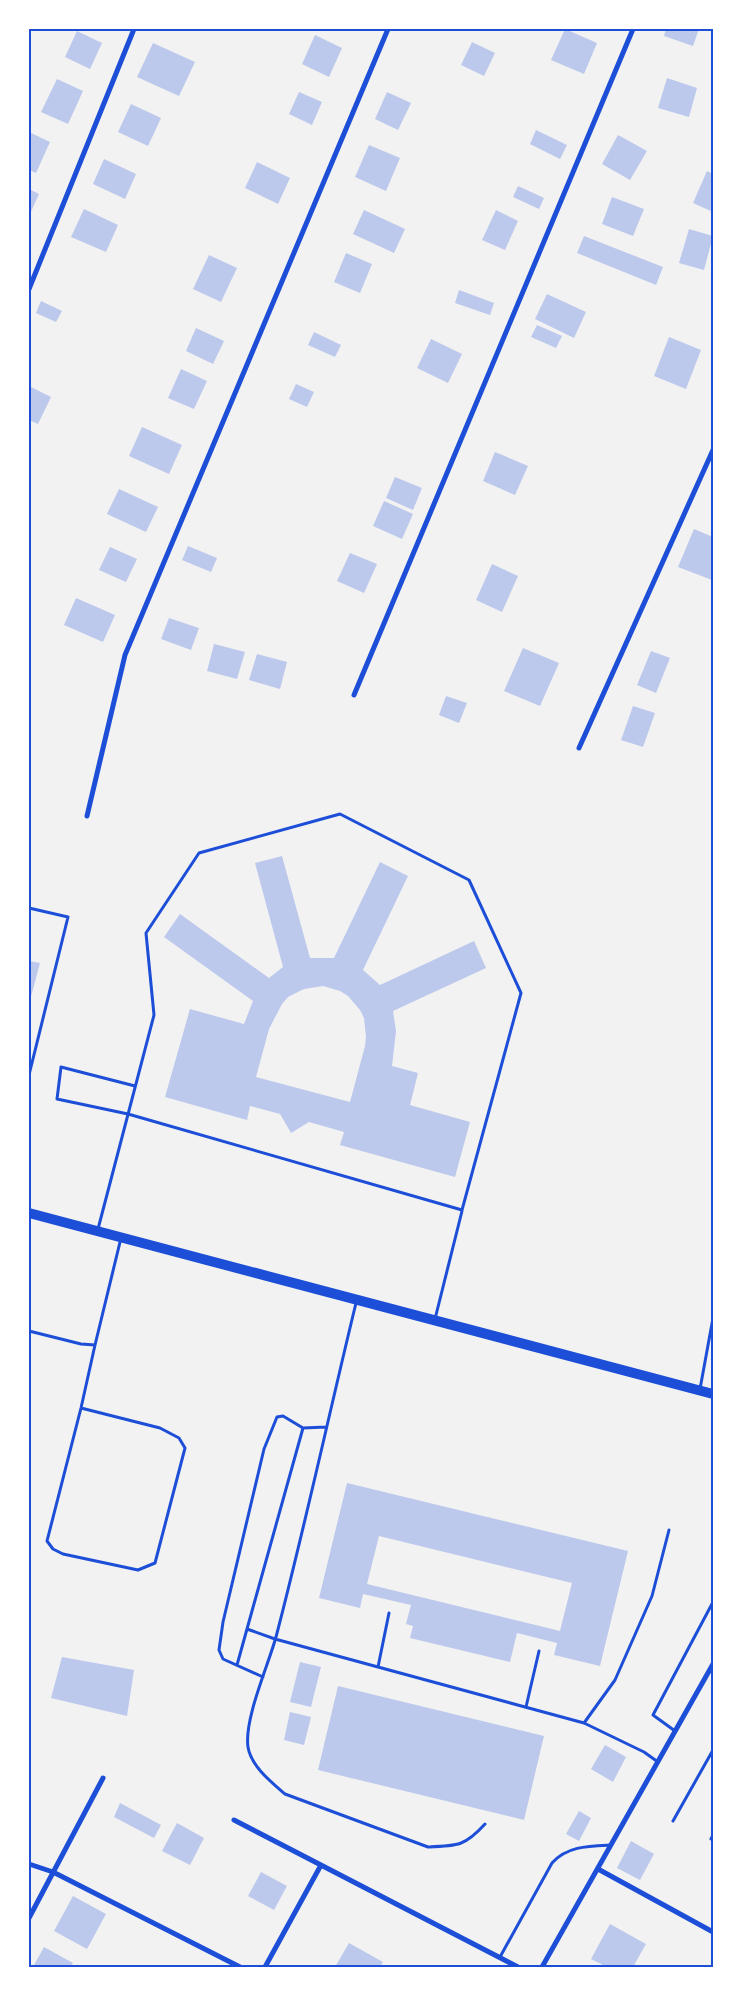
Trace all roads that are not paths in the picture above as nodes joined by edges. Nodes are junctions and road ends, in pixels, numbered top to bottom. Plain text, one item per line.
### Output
1 (134, 29) edge
2 (388, 29) edge
3 (633, 29) edge
4 (29, 289) edge
5 (713, 450) edge
6 (354, 696) dead end
7 (579, 748) dead end
8 (87, 816) dead end
9 (29, 908) edge
10 (29, 1075) edge
11 (136, 1086) junction
12 (128, 1114) junction
13 (462, 1210) junction
14 (29, 1213) edge
15 (97, 1232) junction
16 (121, 1238) junction
17 (357, 1300) junction
18 (713, 1318) edge
19 (434, 1322) junction
20 (29, 1331) edge
21 (95, 1345) junction
22 (700, 1392) junction
23 (713, 1394) edge
24 (81, 1408) junction
25 (303, 1428) junction
26 (326, 1428) junction
27 (669, 1530) dead end
28 (713, 1602) edge
29 (389, 1613) dead end
30 (247, 1629) junction
31 (275, 1639) junction
32 (539, 1651) dead end
33 (713, 1664) edge
34 (237, 1665) junction
35 (378, 1667) junction
36 (263, 1677) junction
37 (526, 1707) junction
38 (584, 1723) junction
39 (675, 1732) junction
40 (713, 1750) edge
41 (658, 1762) junction
42 (103, 1778) dead end
43 (234, 1820) dead end
44 (673, 1820) dead end
45 (485, 1824) dead end
46 (612, 1844) junction
47 (29, 1864) edge
48 (321, 1865) junction
49 (598, 1869) junction
50 (53, 1872) junction
51 (29, 1918) edge
52 (713, 1932) edge
53 (500, 1958) junction
54 (240, 1967) edge
55 (265, 1967) edge
56 (518, 1967) edge
57 (542, 1967) edge

1 - 4 street
2 - 8 street
3 - 6 street
5 - 7 street
9 - 10 lane
11 - 12 lane
11 - 12 lane
11 - 13 lane
12 - 13 lane
12 - 15 lane
13 - 19 lane
14 - 15 main road
15 - 16 main road
16 - 17 main road
16 - 21 lane
17 - 19 main road
17 - 26 lane
18 - 22 lane
19 - 22 main road
20 - 21 lane
21 - 24 lane
22 - 23 main road
24 - 24 lane
25 - 26 lane
25 - 30 lane
25 - 34 lane
26 - 31 lane
27 - 38 lane
28 - 39 lane
29 - 35 lane
30 - 31 lane
30 - 34 lane
31 - 35 lane
31 - 36 lane
32 - 37 lane
33 - 39 street
34 - 36 lane
35 - 37 lane
36 - 45 lane
37 - 38 lane
38 - 41 lane
39 - 41 street
40 - 44 lane
41 - 46 street
42 - 50 street
43 - 48 street
46 - 49 street
46 - 53 lane
47 - 50 street
48 - 53 street
48 - 55 street
49 - 52 street
49 - 57 street
50 - 51 street
50 - 54 street
53 - 56 street

